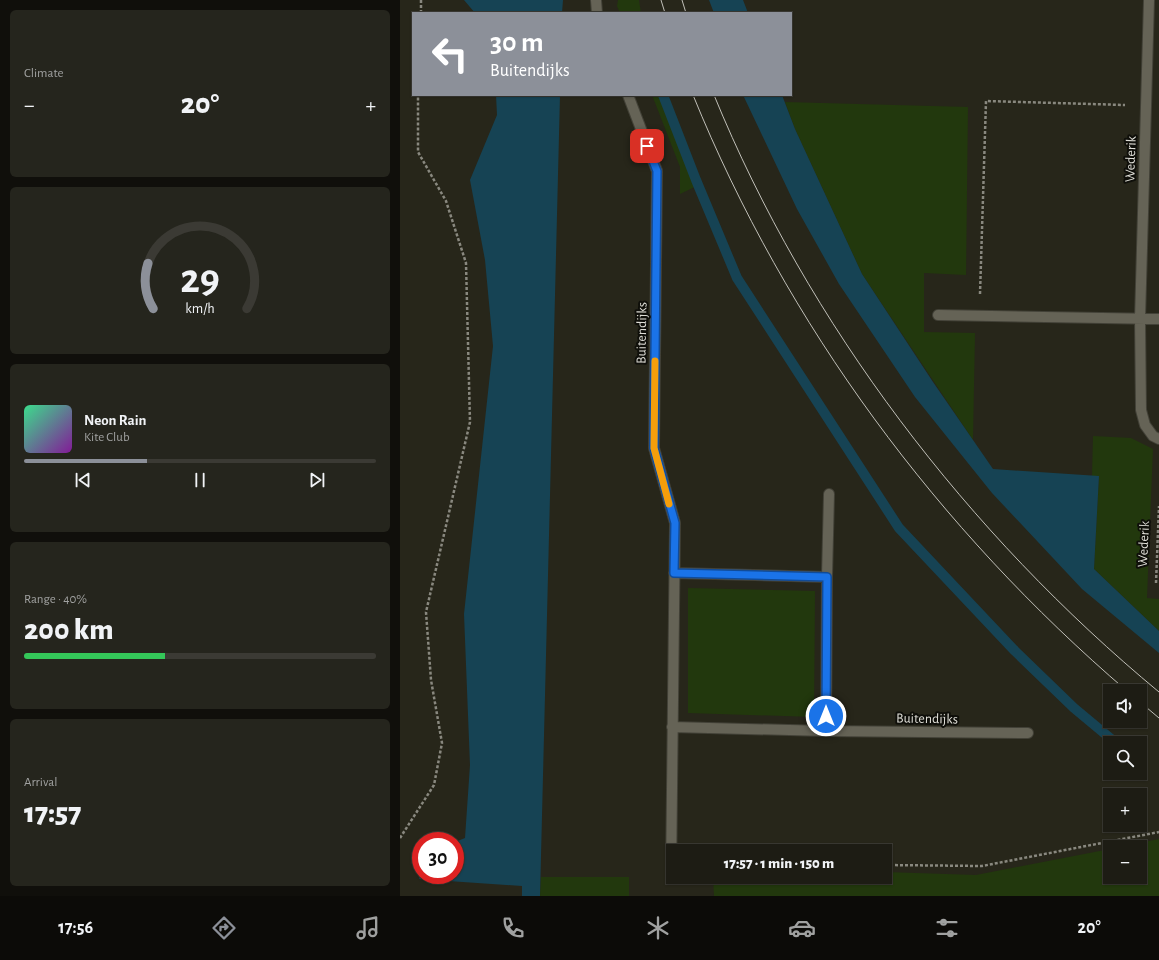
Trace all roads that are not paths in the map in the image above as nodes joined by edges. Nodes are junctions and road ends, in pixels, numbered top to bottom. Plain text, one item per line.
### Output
1 (596, 0) edge
2 (1149, 0) edge
3 (597, 12) edge
4 (628, 96) edge
5 (938, 315) dead end
6 (1140, 319) junction
7 (1159, 319) edge
8 (1159, 439) edge
9 (829, 494) dead end
10 (674, 573) junction
11 (827, 577) junction
12 (672, 727) junction
13 (826, 731) junction
14 (1028, 733) dead end
15 (671, 844) edge

1 - 3 street
2 - 6 street, Wederik
4 - 10 street, Buitendijks
5 - 6 street
6 - 7 street
6 - 8 street, Wederik
9 - 11 street
10 - 11 street
10 - 12 street, Buitendijks
11 - 13 street
12 - 13 street, Buitendijks
12 - 15 street, Buitendijks
13 - 14 street, Buitendijks

